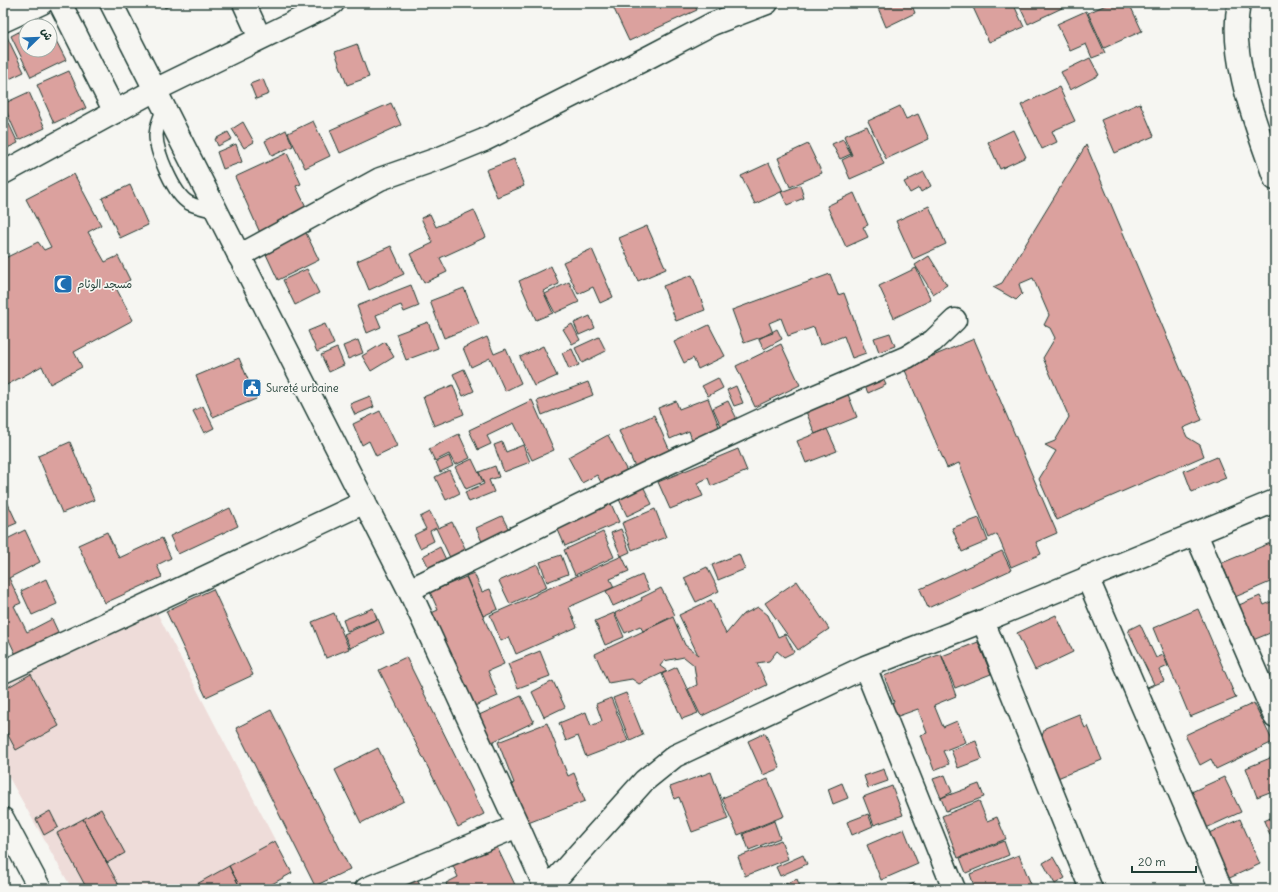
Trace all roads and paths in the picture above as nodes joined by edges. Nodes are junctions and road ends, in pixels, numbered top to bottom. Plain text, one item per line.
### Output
1 (42, 3) edge
2 (60, 3) edge
3 (111, 3) edge
4 (244, 3) edge
5 (333, 3) edge
6 (767, 3) edge
7 (1239, 3) edge
8 (3, 21) edge
9 (260, 38) junction
10 (155, 90) junction
11 (116, 112) junction
12 (3, 173) edge
13 (1275, 179) edge
14 (239, 256) junction
15 (955, 320) dead end
16 (1275, 501) edge
17 (365, 502) junction
18 (1196, 534) junction
19 (1087, 577) junction
20 (409, 590) junction
21 (983, 621) junction
22 (865, 667) junction
23 (3, 672) edge
24 (1275, 717) edge
25 (3, 819) edge
26 (518, 826) junction
27 (40, 889) edge
28 (366, 889) edge
29 (546, 889) edge
30 (954, 889) edge
31 (1092, 889) edge
32 (1221, 889) edge

1 - 8 street
2 - 11 street
3 - 10 street
4 - 9 street
5 - 9 street
6 - 14 street
7 - 13 street
9 - 10 street
10 - 11 street
10 - 14 street
11 - 12 street
14 - 17 street
15 - 20 street
16 - 18 street
17 - 20 street
17 - 23 street
18 - 19 street
18 - 24 street
19 - 21 street
19 - 32 street
20 - 26 street
21 - 22 street
21 - 31 street
22 - 29 street
22 - 30 street
25 - 27 street
26 - 28 street
26 - 29 street

